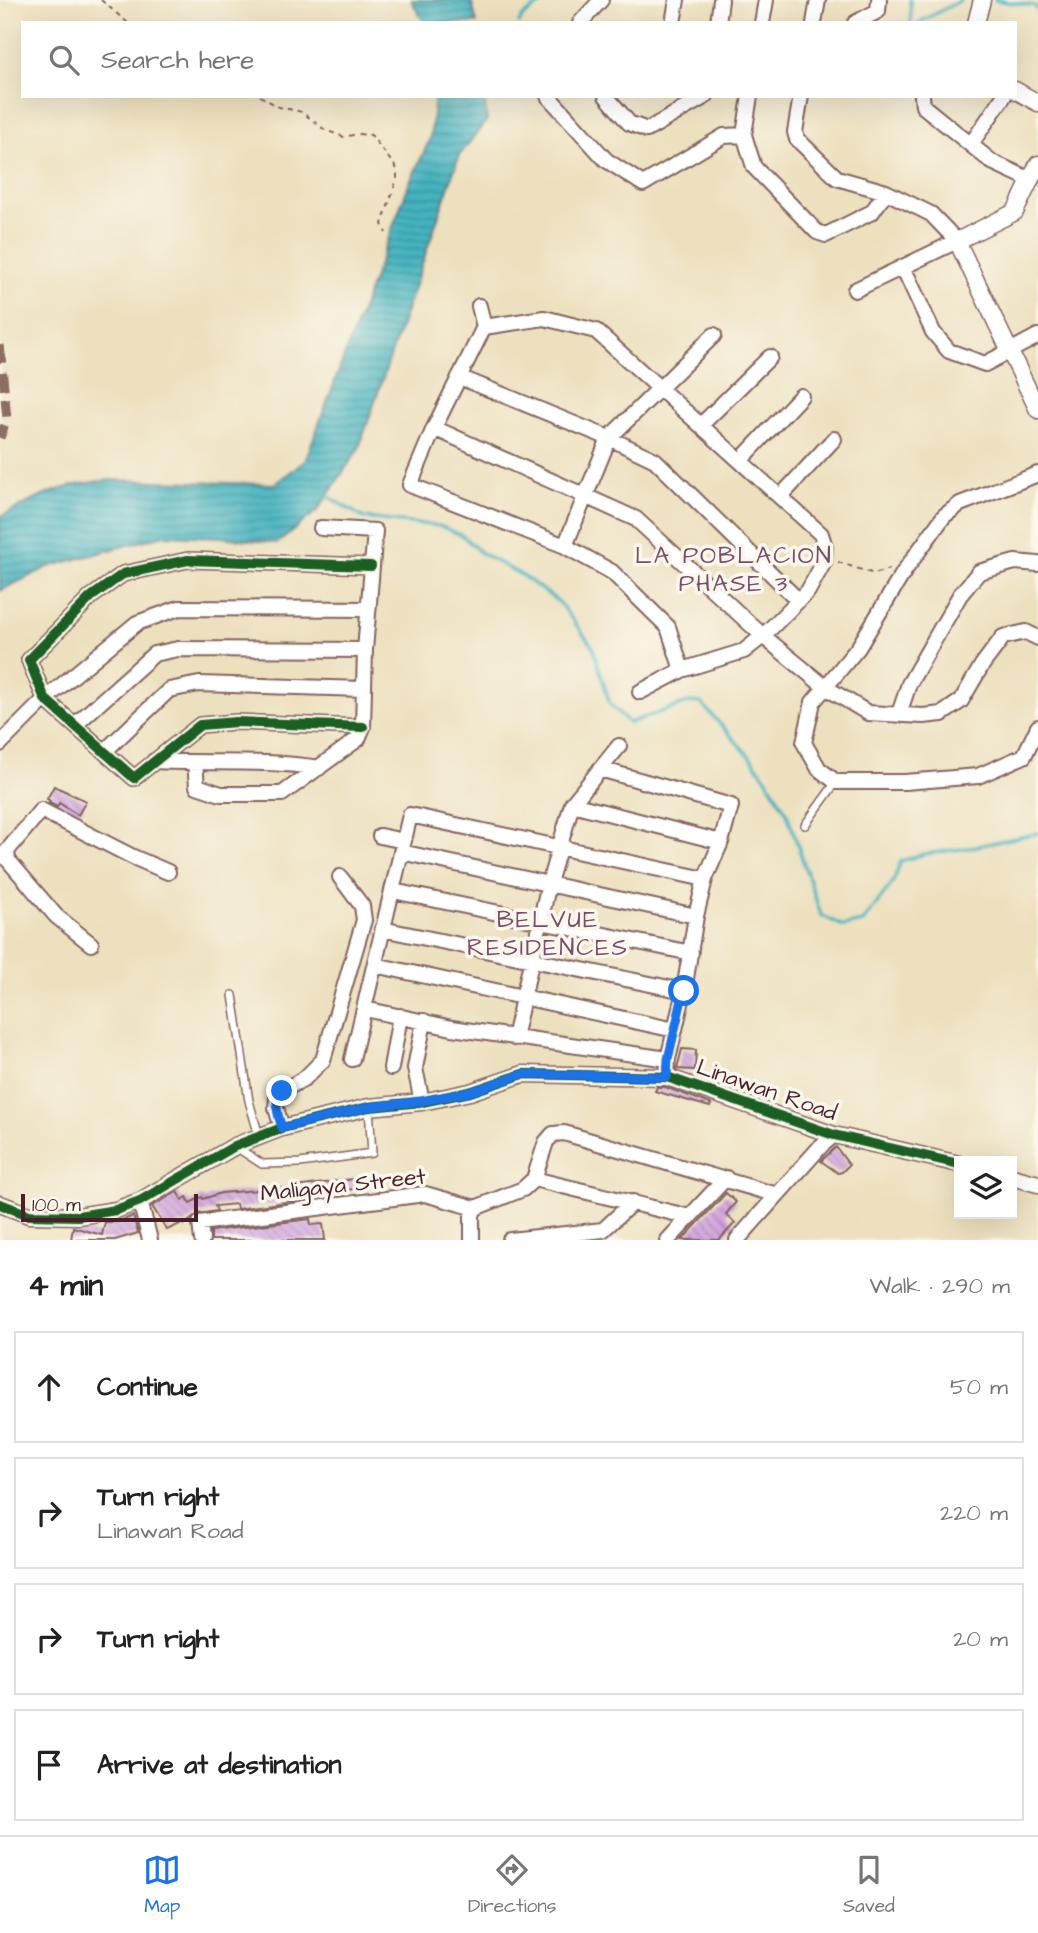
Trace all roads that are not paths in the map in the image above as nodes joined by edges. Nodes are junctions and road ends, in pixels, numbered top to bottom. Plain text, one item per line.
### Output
1 (601, 0) edge
2 (677, 0) edge
3 (721, 0) edge
4 (766, 0) edge
5 (818, 0) edge
6 (879, 0) edge
7 (982, 0) edge
8 (588, 20) edge
9 (673, 21) edge
10 (718, 21) edge
11 (762, 21) edge
12 (814, 21) edge
13 (859, 21) edge
14 (977, 21) edge
15 (1017, 91) edge
16 (550, 98) edge
17 (608, 98) edge
18 (702, 98) edge
19 (750, 98) edge
20 (802, 98) edge
21 (922, 98) edge
22 (1003, 98) edge
23 (1038, 103) edge
24 (744, 135) junction
25 (971, 144) junction
26 (1038, 164) edge
27 (1031, 180) junction
28 (886, 192) junction
29 (957, 241) junction
30 (903, 267) junction
31 (855, 290) dead end
32 (480, 306) dead end
33 (484, 327) junction
34 (714, 335) dead end
35 (1038, 336) edge
36 (1011, 353) junction
37 (770, 357) dead end
38 (459, 377) junction
39 (660, 388) junction
40 (801, 396) dead end
41 (1038, 410) edge
42 (701, 425) junction
43 (434, 428) junction
44 (609, 438) junction
45 (834, 439) dead end
46 (740, 461) junction
47 (1038, 474) edge
48 (586, 496) junction
49 (780, 497) junction
50 (321, 528) dead end
51 (565, 545) junction
52 (1038, 564) edge
53 (371, 565) junction
54 (799, 600) junction
55 (368, 609) junction
56 (763, 636) junction
57 (1038, 638) edge
58 (365, 650) junction
59 (682, 670) junction
60 (825, 687) junction
61 (364, 689) junction
62 (640, 692) dead end
63 (45, 699) junction
64 (899, 715) junction
65 (76, 724) junction
66 (363, 727) junction
67 (1038, 727) edge
68 (0, 744) edge
69 (619, 746) dead end
70 (105, 751) junction
71 (154, 761) junction
72 (195, 764) junction
73 (320, 768) junction
74 (600, 769) junction
75 (835, 782) junction
76 (572, 804) junction
77 (805, 824) dead end
78 (380, 836) dead end
79 (721, 842) junction
80 (402, 846) junction
81 (559, 846) junction
82 (3, 852) edge
83 (168, 872) dead end
84 (340, 877) dead end
85 (705, 879) junction
86 (549, 883) junction
87 (393, 891) junction
88 (696, 916) junction
89 (540, 922) junction
90 (382, 929) junction
91 (91, 944) dead end
92 (691, 953) junction
93 (531, 959) junction
94 (375, 965) junction
95 (684, 991) junction
96 (233, 995) dead end
97 (522, 998) junction
98 (365, 1009) junction
99 (400, 1016) junction
100 (424, 1021) junction
101 (675, 1030) junction
102 (514, 1038) junction
103 (352, 1059) dead end
104 (668, 1059) junction
105 (391, 1068) dead end
106 (667, 1077) junction
107 (422, 1101) junction
108 (369, 1107) junction
109 (282, 1128) junction
110 (834, 1135) junction
111 (260, 1137) junction
112 (235, 1146) junction
113 (954, 1163) edge
114 (726, 1178) junction
115 (534, 1179) junction
116 (1017, 1179) edge
117 (1038, 1184) edge
118 (777, 1195) junction
119 (140, 1201) junction
120 (633, 1202) junction
121 (0, 1204) edge
122 (475, 1208) junction
123 (690, 1217) junction
124 (150, 1240) edge
125 (202, 1240) edge
126 (472, 1240) edge
127 (510, 1240) edge
128 (668, 1240) edge
129 (737, 1240) edge

1 - 8 street
2 - 9 street
3 - 10 street
4 - 11 street
5 - 12 street
6 - 13 street
7 - 14 street
15 - 23 street
16 - 24 street
17 - 18 street
19 - 24 street
20 - 28 street
21 - 25 street
22 - 25 street
24 - 28 street
25 - 27 street
26 - 27 street
27 - 29 street
28 - 29 street
29 - 30 street
29 - 36 street
30 - 31 street
30 - 36 street
32 - 33 street
33 - 38 street
33 - 39 street
34 - 39 street
35 - 36 street
36 - 41 street
37 - 42 street
38 - 43 street
38 - 44 street
39 - 42 street
39 - 44 street
40 - 46 street
42 - 46 street
43 - 48 street
43 - 51 street
44 - 48 street
44 - 54 street
45 - 49 street
46 - 49 street
47 - 60 street
48 - 51 street
48 - 56 street
49 - 54 street
50 - 53 street
51 - 59 street
52 - 64 street
53 - 55 street
53 - 63 street
54 - 56 street
55 - 58 street
55 - 63 street
56 - 59 street
56 - 60 street
57 - 64 street
58 - 61 street
58 - 65 street
59 - 62 street
60 - 64 street
60 - 75 street
61 - 66 street
61 - 70 street
63 - 65 street
63 - 68 street
65 - 70 street
66 - 71 street
66 - 73 street
67 - 75 street
69 - 74 street
70 - 71 street
71 - 72 street
72 - 73 street
72 - 73 street
74 - 76 street
74 - 79 street
75 - 77 lane
76 - 79 street
76 - 81 street
78 - 80 street
79 - 85 street
80 - 81 street
80 - 86 street
80 - 87 street
81 - 85 street
81 - 86 street
82 - 83 street
82 - 91 street
84 - 109 street
85 - 88 street
86 - 88 street
86 - 89 street
87 - 89 street
87 - 90 street
88 - 92 street
89 - 92 street
89 - 93 street
90 - 93 street
90 - 94 street
92 - 95 street
93 - 95 street
93 - 97 street
94 - 97 street
94 - 98 street
95 - 101 street
96 - 111 lane
97 - 101 street
97 - 102 street
98 - 99 street
98 - 103 street
99 - 100 street
99 - 105 street
100 - 102 street
100 - 107 street
101 - 104 street
102 - 104 street
104 - 106 street
106 - 107 street, Linawan Road
106 - 110 street, Linawan Road
107 - 108 street, Linawan Road
108 - 109 street, Linawan Road
108 - 112 lane
109 - 111 street, Linawan Road
110 - 113 street, Linawan Road
110 - 118 street
111 - 112 street, Linawan Road
112 - 119 street, Linawan Road
114 - 115 street
114 - 118 street
114 - 123 street
115 - 120 street
115 - 122 street
116 - 117 street
118 - 129 street
119 - 121 street, Linawan Road
119 - 124 street
120 - 123 street
120 - 127 street
122 - 125 street, Maligaya Street
122 - 126 street
123 - 128 street

